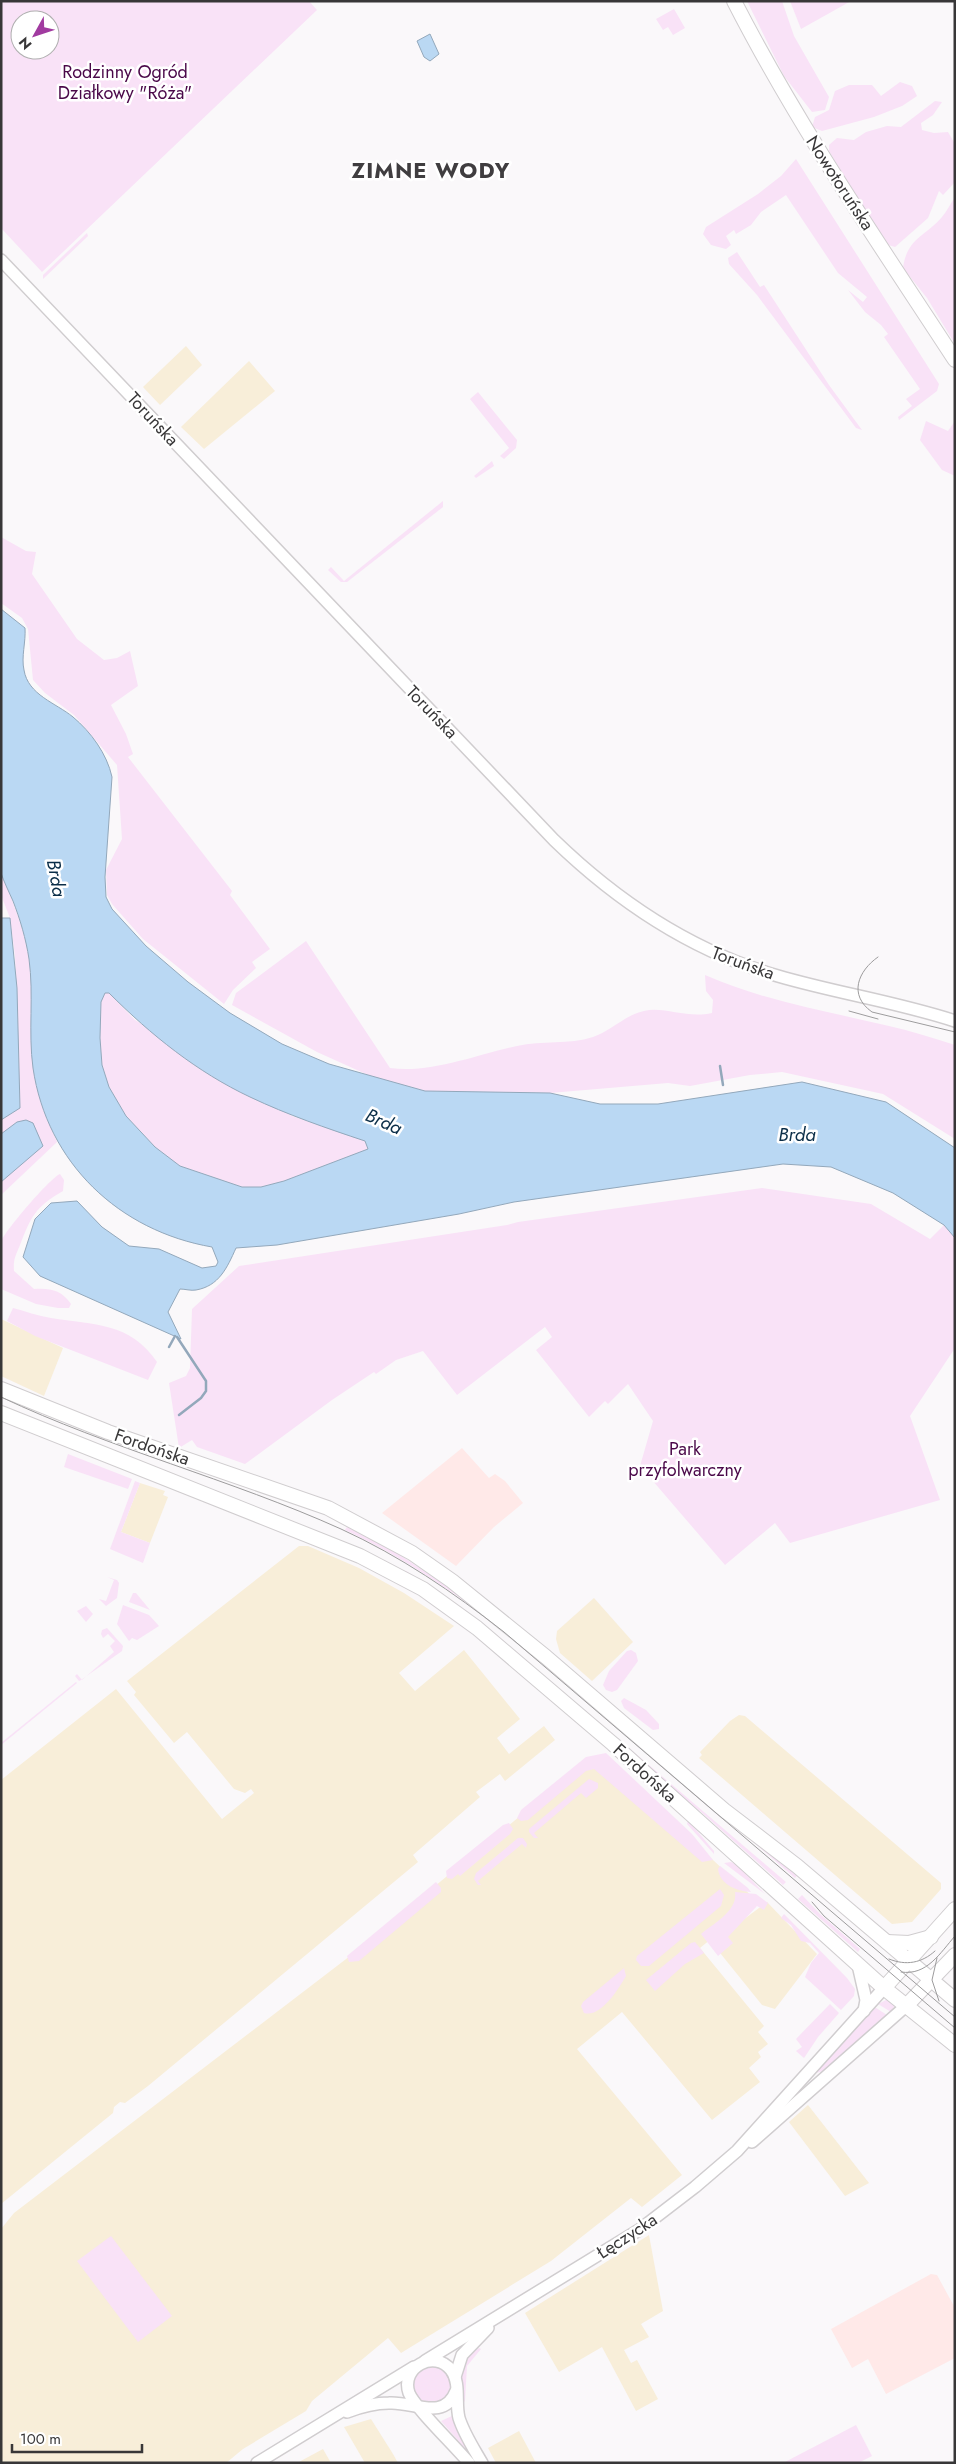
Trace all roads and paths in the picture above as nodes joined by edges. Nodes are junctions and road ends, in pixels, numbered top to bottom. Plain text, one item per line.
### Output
1 (734, 1) edge
2 (1, 260) edge
3 (955, 360) edge
4 (955, 1021) edge
5 (1, 1389) edge
6 (1, 1412) edge
7 (955, 1909) edge
8 (931, 1936) junction
9 (887, 1942) junction
10 (952, 1958) edge
11 (909, 1961) junction
12 (858, 1965) junction
13 (932, 1980) junction
14 (884, 1988) junction
15 (955, 1995) edge
16 (955, 2000) edge
17 (906, 2006) junction
18 (864, 2011) junction
19 (955, 2045) edge
20 (738, 2151) junction
21 (510, 2310) junction
22 (421, 2363) junction
23 (455, 2377) junction
24 (456, 2390) junction
25 (419, 2407) junction
26 (331, 2418) junction
27 (257, 2463) edge
28 (469, 2463) edge
29 (482, 2463) edge

1 - 3 main road, Nowotoruńska
2 - 4 street, Toruńska
5 - 9 main road, Fordońska
6 - 12 main road, Fordońska
7 - 8 main road
8 - 9 main road
8 - 11 main road
9 - 11 main road, Fordońska
10 - 13 main road
10 - 15 main road
11 - 13 main road, Fordońska
11 - 14 main road
12 - 14 main road, Fordońska
12 - 18 street
13 - 16 main road, Fordońska
13 - 17 main road
14 - 17 main road, Fordońska
14 - 18 street, Łęczycka
17 - 19 main road, Fordońska
17 - 20 street, Łęczycka
18 - 20 street, Łęczycka
20 - 21 street, Łęczycka
21 - 22 street, Łęczycka
21 - 23 street, Łęczycka
22 - 23 street
22 - 25 street
22 - 26 street, Łęczycka
23 - 24 street
24 - 25 street, Łęczycka
24 - 29 street
25 - 26 street, Łęczycka
25 - 28 street
26 - 27 street, Łęczycka

